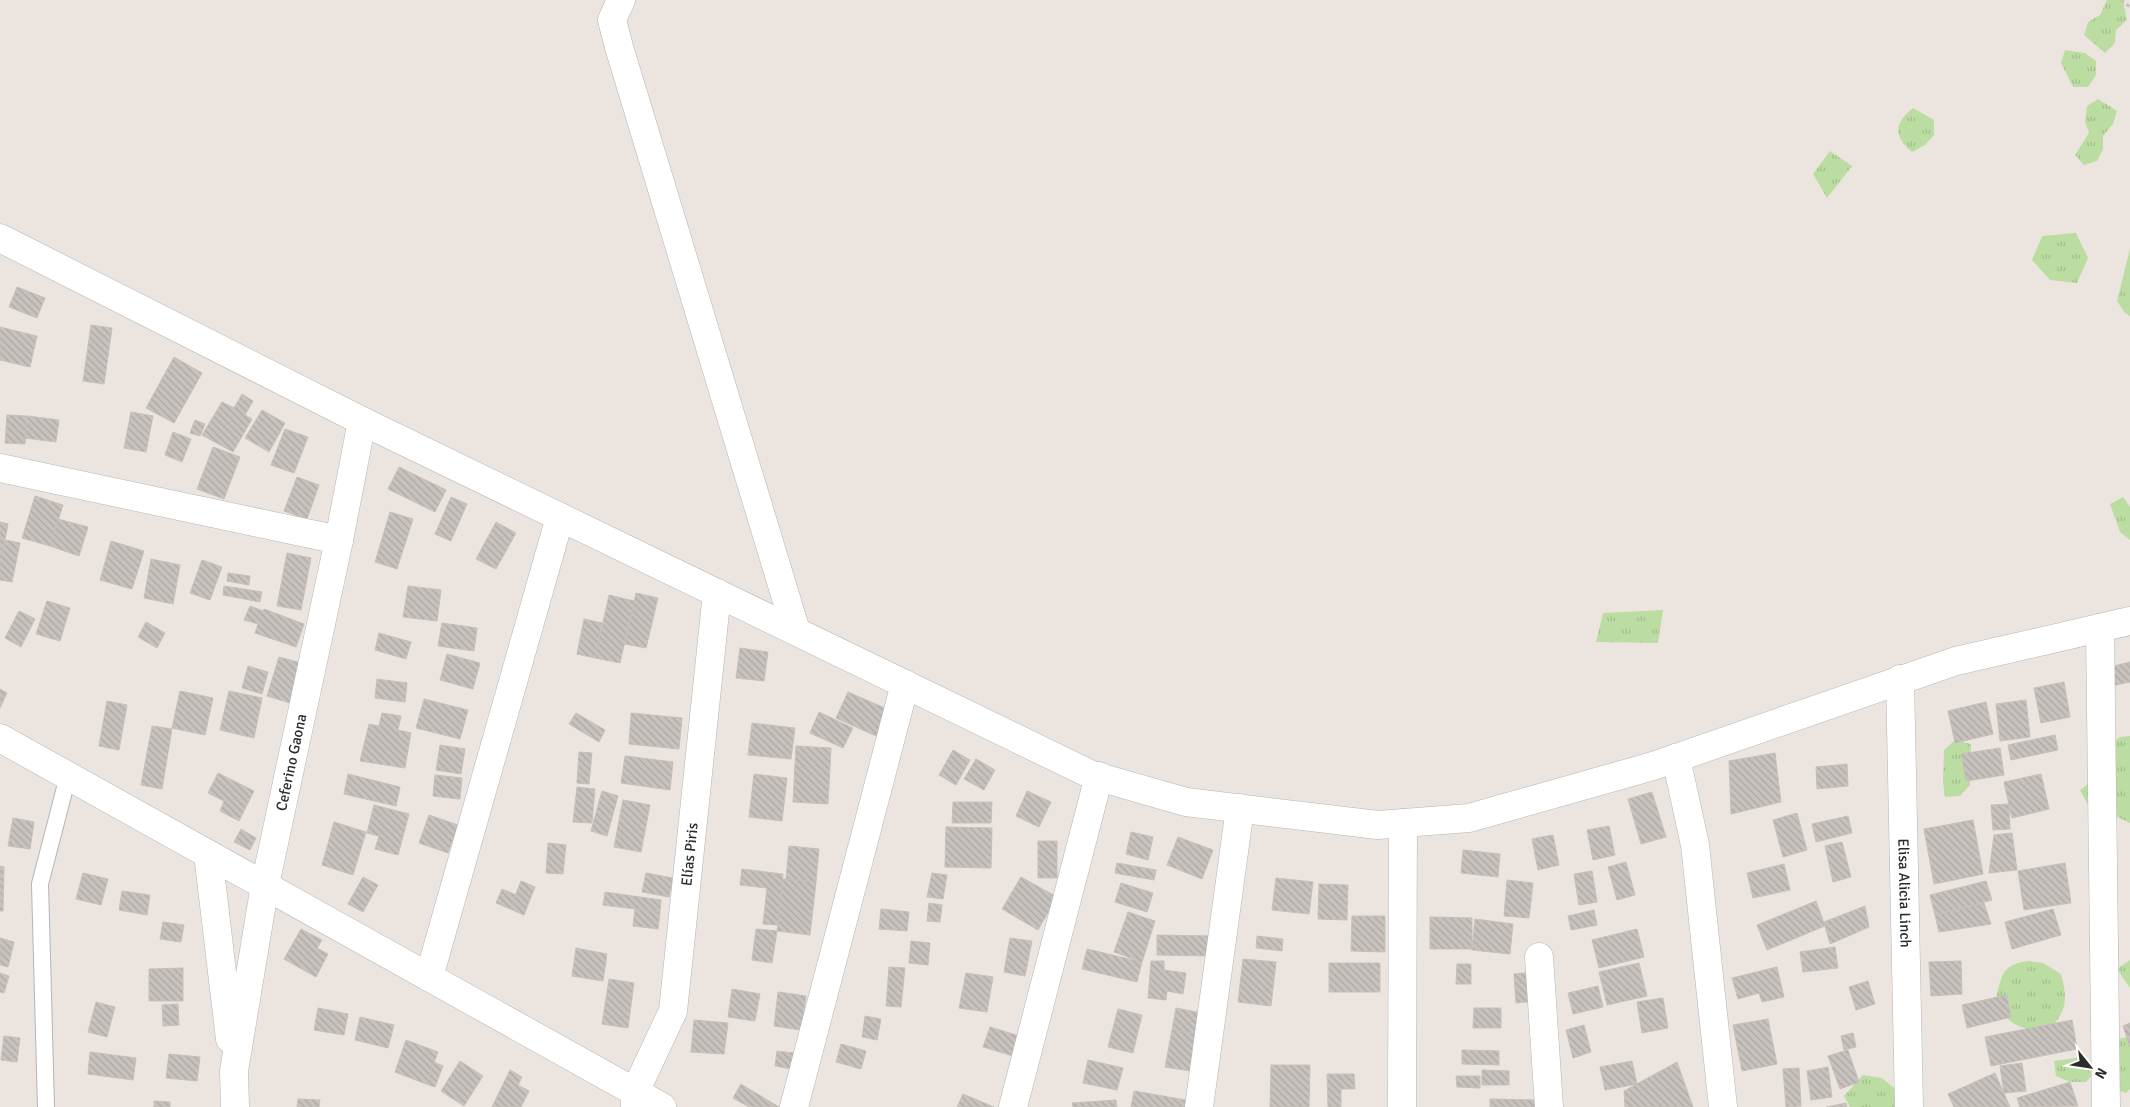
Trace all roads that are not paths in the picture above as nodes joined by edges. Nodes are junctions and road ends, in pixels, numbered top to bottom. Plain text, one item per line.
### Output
1 (621, 0) edge
2 (0, 238) edge
3 (362, 421) junction
4 (0, 468) edge
5 (560, 517) junction
6 (339, 540) junction
7 (717, 593) junction
8 (2130, 621) edge
9 (2100, 628) junction
10 (796, 631) junction
11 (1900, 679) junction
12 (905, 684) junction
13 (0, 738) edge
14 (1676, 758) junction
15 (68, 776) junction
16 (1099, 776) junction
17 (1240, 808) junction
18 (1403, 823) junction
19 (208, 854) junction
20 (264, 885) junction
21 (1539, 957) dead end
22 (429, 977) junction
23 (234, 1071) junction
24 (635, 1099) edge
25 (46, 1107) edge
26 (234, 1107) edge
27 (662, 1107) edge
28 (794, 1107) edge
29 (1013, 1107) edge
30 (1200, 1107) edge
31 (1402, 1107) edge
32 (1549, 1107) edge
33 (1722, 1107) edge
34 (1909, 1107) edge
35 (2106, 1107) edge

1 - 10 street
2 - 3 street
3 - 5 street
3 - 6 street, Ceferino Gaona
4 - 6 street
5 - 7 street
5 - 22 street
6 - 20 street, Ceferino Gaona
7 - 10 street
7 - 24 street, Elías Piris
8 - 9 street
9 - 11 street
9 - 35 street
10 - 12 street
11 - 14 street
11 - 34 street, Elisa Alicia Linch
12 - 16 street
12 - 28 street
13 - 15 street
14 - 18 street
14 - 33 street
15 - 19 street
15 - 25 lane
16 - 17 street
16 - 29 street
17 - 18 street
17 - 30 street
18 - 31 street
19 - 20 street
19 - 23 street
20 - 22 street
20 - 23 street, Ceferino Gaona
21 - 32 street
22 - 24 street
23 - 26 street, Ceferino Gaona
24 - 27 street

